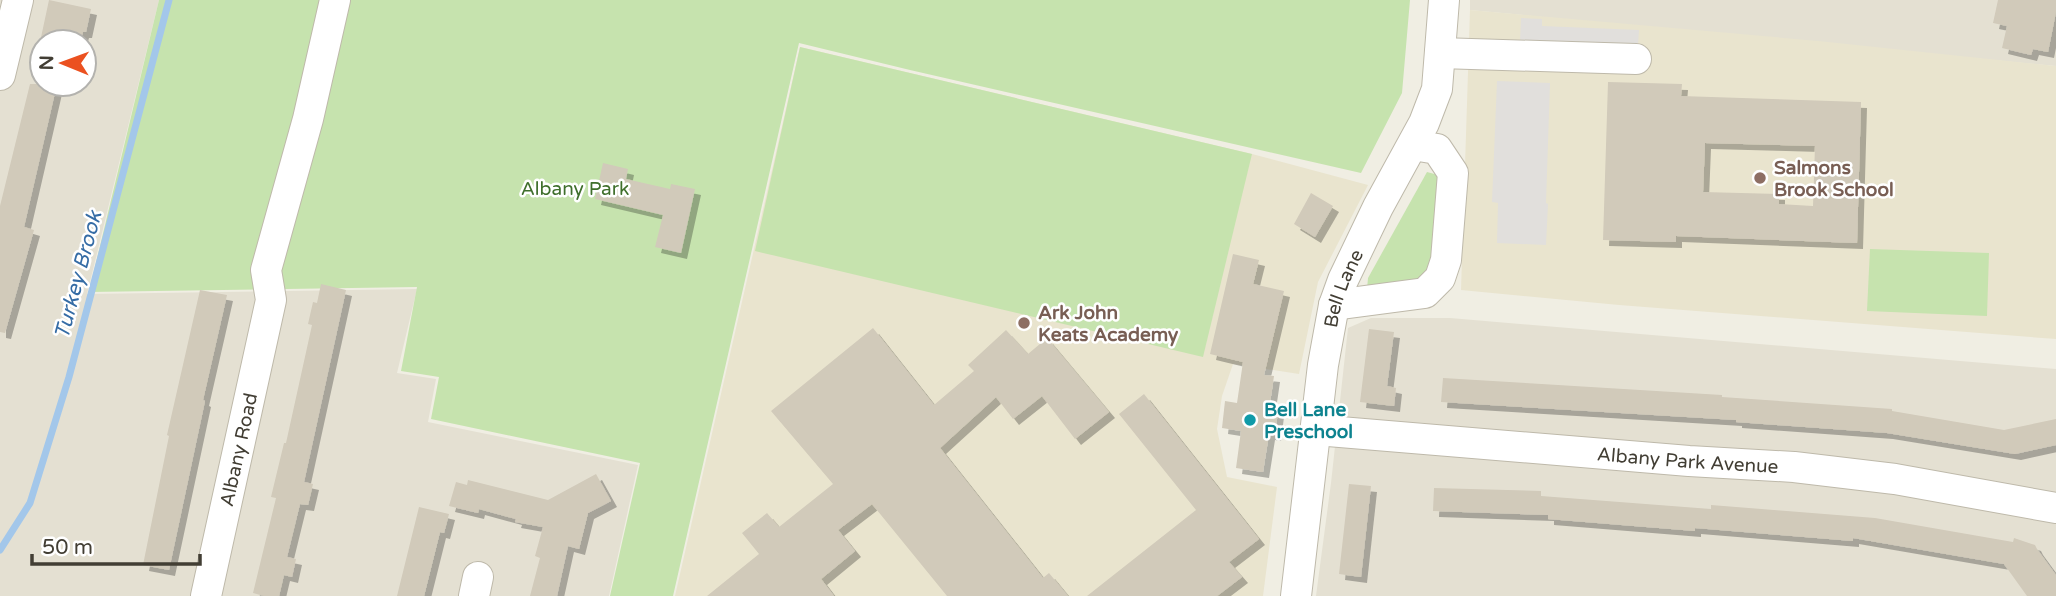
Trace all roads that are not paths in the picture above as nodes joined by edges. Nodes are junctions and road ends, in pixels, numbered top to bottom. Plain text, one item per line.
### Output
1 (18, 0) edge
2 (335, 0) edge
3 (1444, 0) edge
4 (1440, 53) junction
5 (1636, 59) dead end
6 (0, 75) edge
7 (1413, 145) junction
8 (1334, 305) junction
9 (1316, 430) junction
10 (2056, 508) edge
11 (206, 596) edge
12 (1296, 596) edge

1 - 6 street
2 - 11 street, Albany Road
3 - 4 street, Bell Lane
4 - 5 street
4 - 7 street, Bell Lane
7 - 8 street, Bell Lane
7 - 8 street
8 - 9 street, Bell Lane
9 - 10 street, Albany Park Avenue
9 - 12 street, Bell Lane

